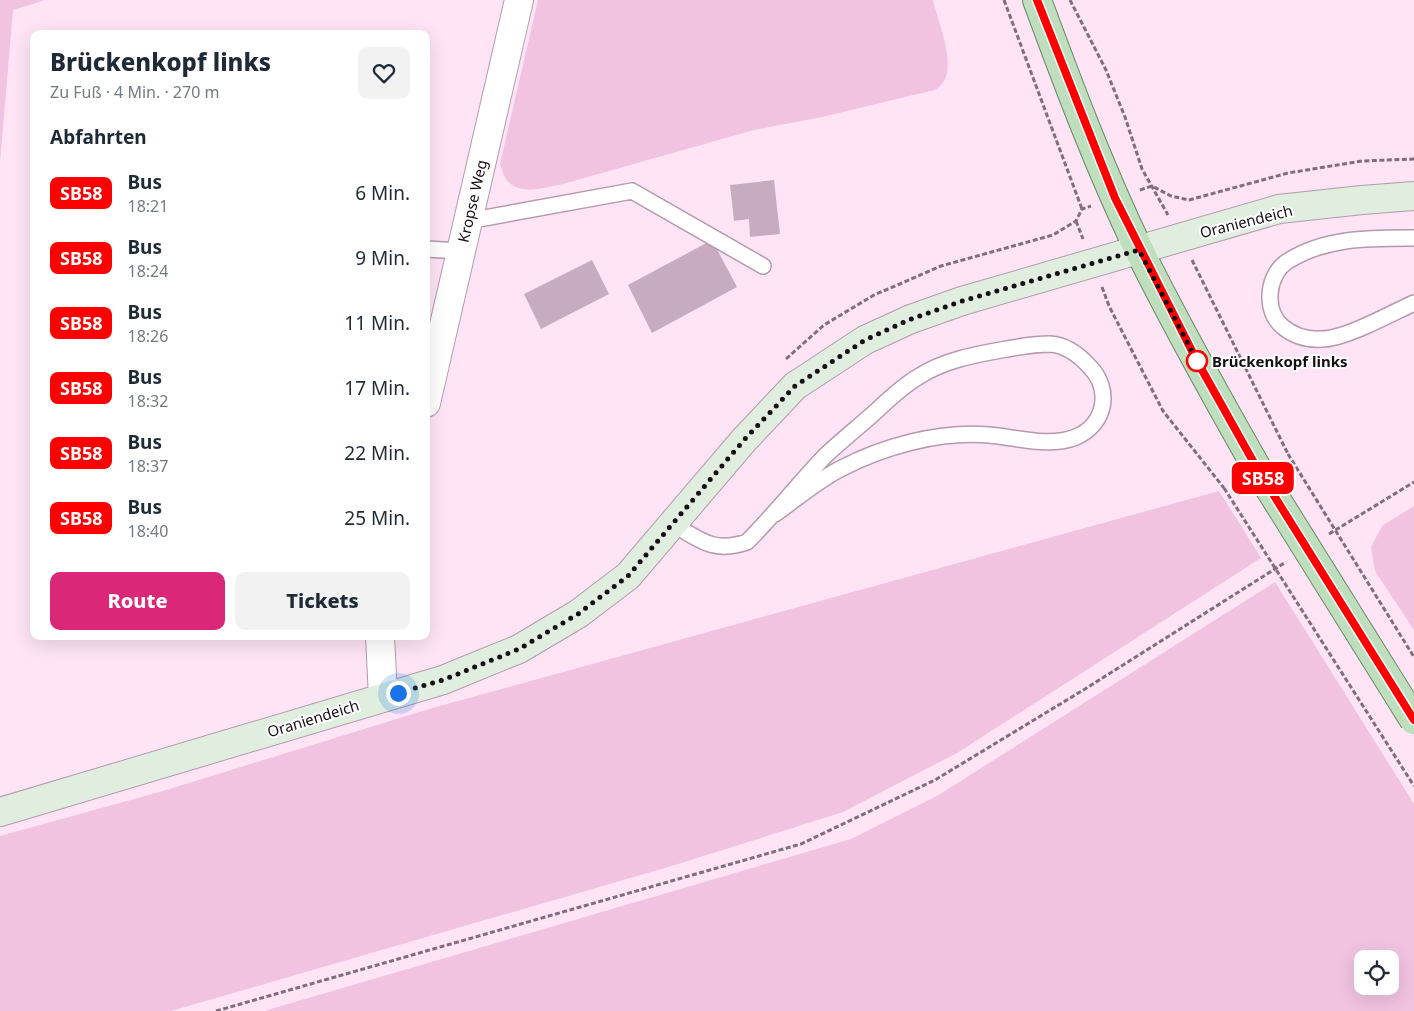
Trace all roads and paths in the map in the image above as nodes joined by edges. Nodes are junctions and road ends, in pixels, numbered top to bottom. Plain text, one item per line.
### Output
1 (519, 0) edge
2 (1004, 0) edge
3 (1037, 0) edge
4 (1070, 0) edge
5 (1414, 159) edge
6 (1152, 186) junction
7 (1414, 196) edge
8 (468, 221) junction
9 (1076, 221) dead end
10 (1181, 237) junction
11 (1414, 238) edge
12 (430, 249) edge
13 (1139, 250) junction
14 (461, 251) junction
15 (1093, 263) junction
16 (763, 266) dead end
17 (1414, 302) edge
18 (430, 386) edge
19 (1414, 482) edge
20 (775, 514) junction
21 (673, 524) junction
22 (1328, 536) dead end
23 (1288, 561) dead end
24 (380, 640) edge
25 (1414, 657) edge
26 (383, 698) junction
27 (1414, 720) edge
28 (1414, 786) edge
29 (0, 812) edge
30 (216, 1011) edge

1 - 8 street, Kropse Weg
2 - 9 path
3 - 13 main road
4 - 6 path
5 - 6 path
6 - 10 path
7 - 10 main road, Oraniendeich
8 - 14 street, Kropse Weg
8 - 16 lane
10 - 13 main road, Oraniendeich
10 - 25 path, bridge
11 - 17 lane
12 - 14 lane
13 - 15 main road, Oraniendeich
13 - 27 main road, bridge
14 - 18 street, Kropse Weg
15 - 21 main road, Oraniendeich
15 - 28 path, bridge
19 - 22 path
20 - 20 lane
20 - 21 lane
21 - 26 main road, Oraniendeich
23 - 30 path
24 - 26 street
26 - 29 main road, Oraniendeich

